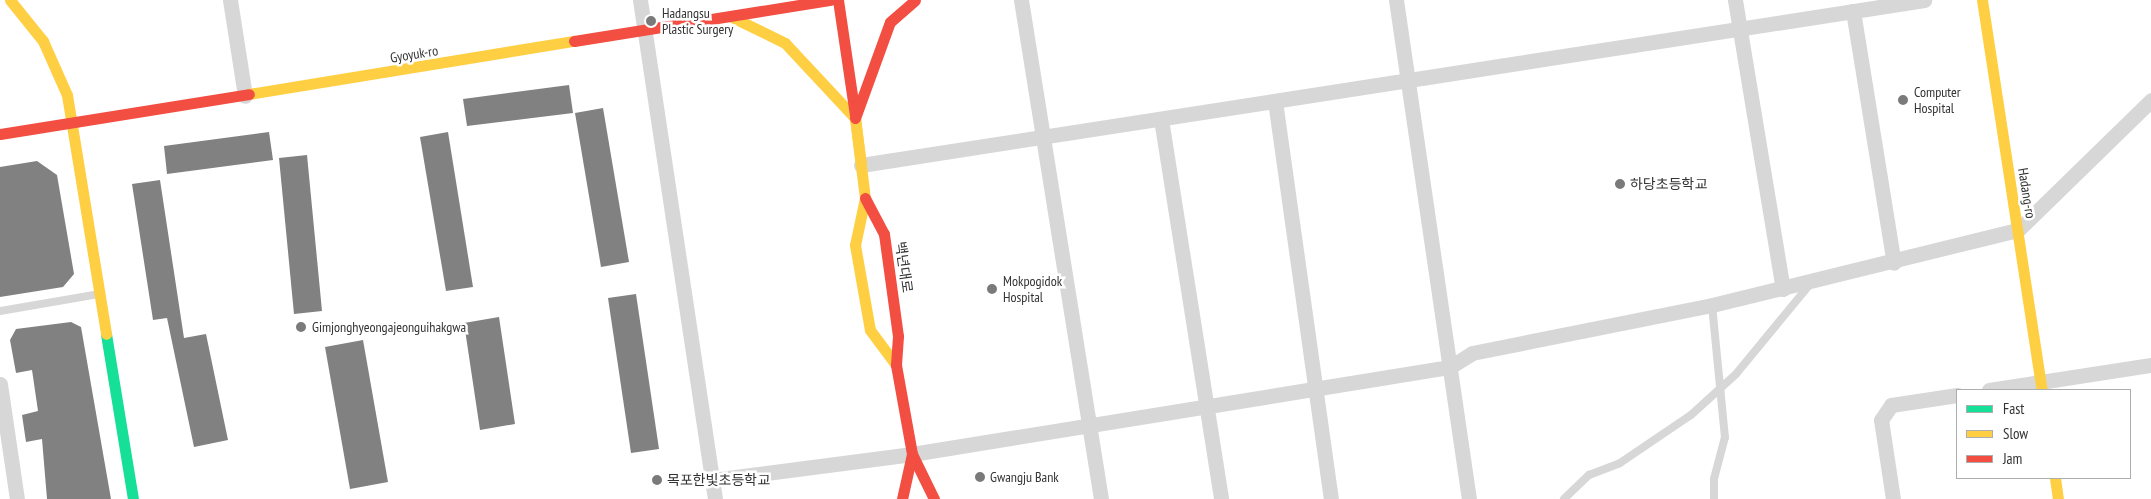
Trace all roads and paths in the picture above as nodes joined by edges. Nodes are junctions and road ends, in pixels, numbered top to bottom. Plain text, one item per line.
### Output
1 (10, 0) edge
2 (230, 0) edge
3 (640, 0) edge
4 (748, 0) edge
5 (832, 0) edge
6 (838, 0) edge
7 (915, 0) edge
8 (1021, 0) edge
9 (1396, 0) edge
10 (1735, 0) edge
11 (1924, 0) edge
12 (1982, 0) edge
13 (1853, 11) junction
14 (726, 16) junction
15 (1740, 29) junction
16 (645, 32) junction
17 (1408, 80) junction
18 (245, 96) junction
19 (2151, 100) edge
20 (1275, 101) junction
21 (855, 118) junction
22 (1161, 119) junction
23 (72, 123) junction
24 (0, 134) edge
25 (1043, 138) junction
26 (861, 165) junction
27 (865, 198) junction
28 (2018, 230) junction
29 (1894, 263) junction
30 (1812, 282) junction
31 (1784, 289) junction
32 (100, 294) junction
33 (1712, 305) junction
34 (0, 311) edge
35 (896, 365) junction
36 (2151, 365) edge
37 (1450, 367) junction
38 (0, 384) edge
39 (1721, 385) junction
40 (2041, 386) edge
41 (1315, 387) junction
42 (2003, 389) edge
43 (1956, 395) edge
44 (1206, 404) junction
45 (1088, 422) junction
46 (912, 454) junction
47 (2055, 479) edge
48 (712, 480) junction
49 (18, 499) edge
50 (133, 499) edge
51 (715, 499) edge
52 (902, 499) edge
53 (934, 499) edge
54 (1101, 499) edge
55 (1221, 499) edge
56 (1331, 499) edge
57 (1469, 499) edge
58 (1564, 499) edge
59 (1714, 499) edge
60 (1893, 499) edge
61 (2058, 499) edge

1 - 23 street
2 - 18 street
3 - 16 street
4 - 14 street
5 - 14 street, Gyoyuk-ro
6 - 21 street, 백년대로
7 - 21 street
8 - 25 street
9 - 17 street
10 - 15 street
11 - 13 street
12 - 28 street, Hadang-ro
13 - 15 street
13 - 29 street
14 - 16 street, Gyoyuk-ro
14 - 21 street
15 - 17 street
15 - 31 street
16 - 18 street, Gyoyuk-ro
16 - 48 street
17 - 20 street
17 - 37 street
18 - 23 street, Gyoyuk-ro
19 - 28 street
20 - 22 street
20 - 41 street
21 - 26 street, 백년대로
22 - 25 street
22 - 44 street
23 - 24 street, Gyoyuk-ro
23 - 32 street
25 - 26 street
25 - 45 street
26 - 27 street, 백년대로
27 - 35 street, 백년대로
27 - 35 street
28 - 29 street
28 - 40 street, Hadang-ro
29 - 30 street
30 - 31 street
30 - 39 lane
31 - 33 street
32 - 34 lane
32 - 50 street
33 - 37 street
33 - 39 lane
35 - 46 street
36 - 40 street
37 - 41 street
37 - 57 street
38 - 49 street
39 - 58 lane
39 - 59 lane
40 - 42 street
41 - 44 street
41 - 56 street
43 - 60 street
44 - 45 street
44 - 55 street
45 - 46 street
45 - 54 street
46 - 48 street
46 - 52 street
46 - 53 street
47 - 61 street
48 - 51 street

